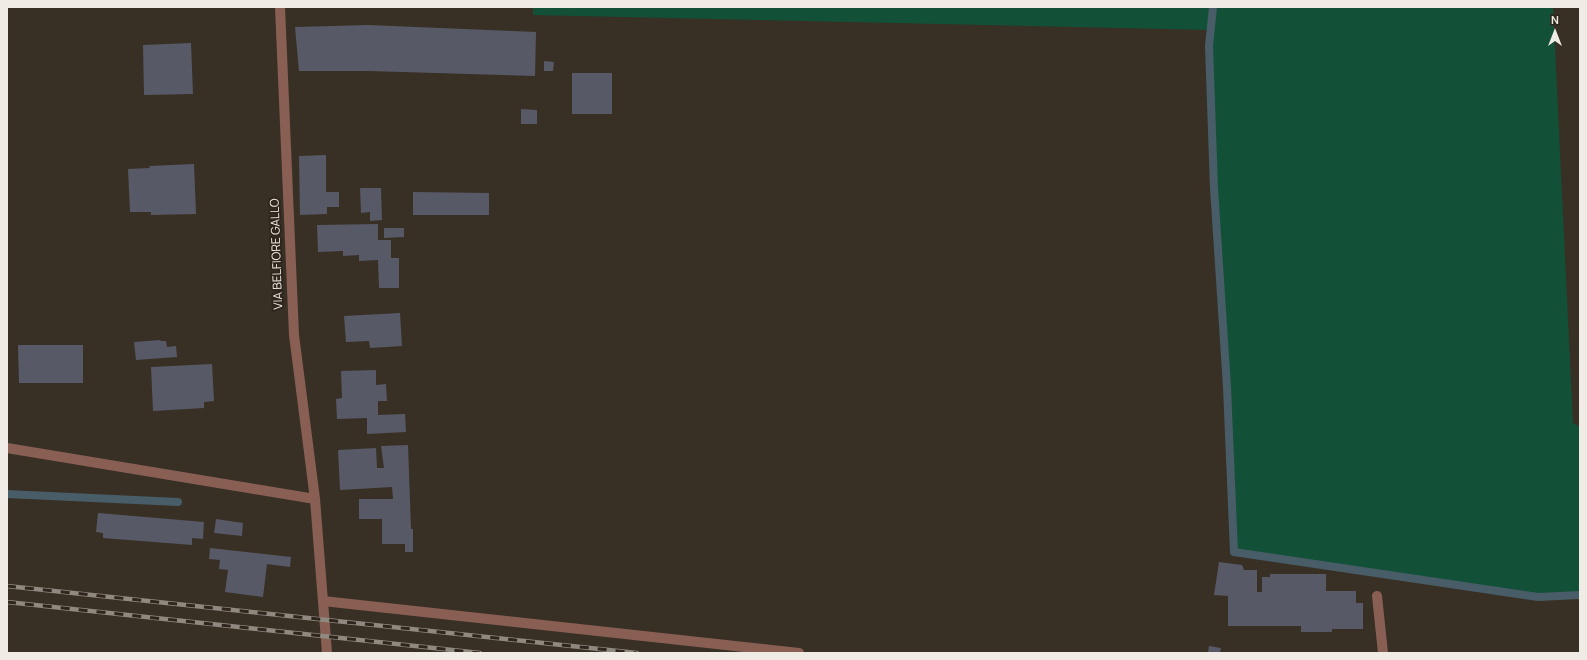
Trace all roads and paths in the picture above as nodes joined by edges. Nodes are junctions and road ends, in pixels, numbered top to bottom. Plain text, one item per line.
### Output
1 (280, 7) edge
2 (7, 448) edge
3 (315, 499) junction
4 (1377, 596) dead end
5 (323, 601) junction
6 (327, 653) edge
7 (799, 653) edge
8 (1383, 653) edge

1 - 3 street, VIA BELFIORE GALLO
2 - 3 street
3 - 5 street, VIA BELFIORE GALLO
4 - 8 street
5 - 6 street, VIA BELFIORE GALLO
5 - 7 street

